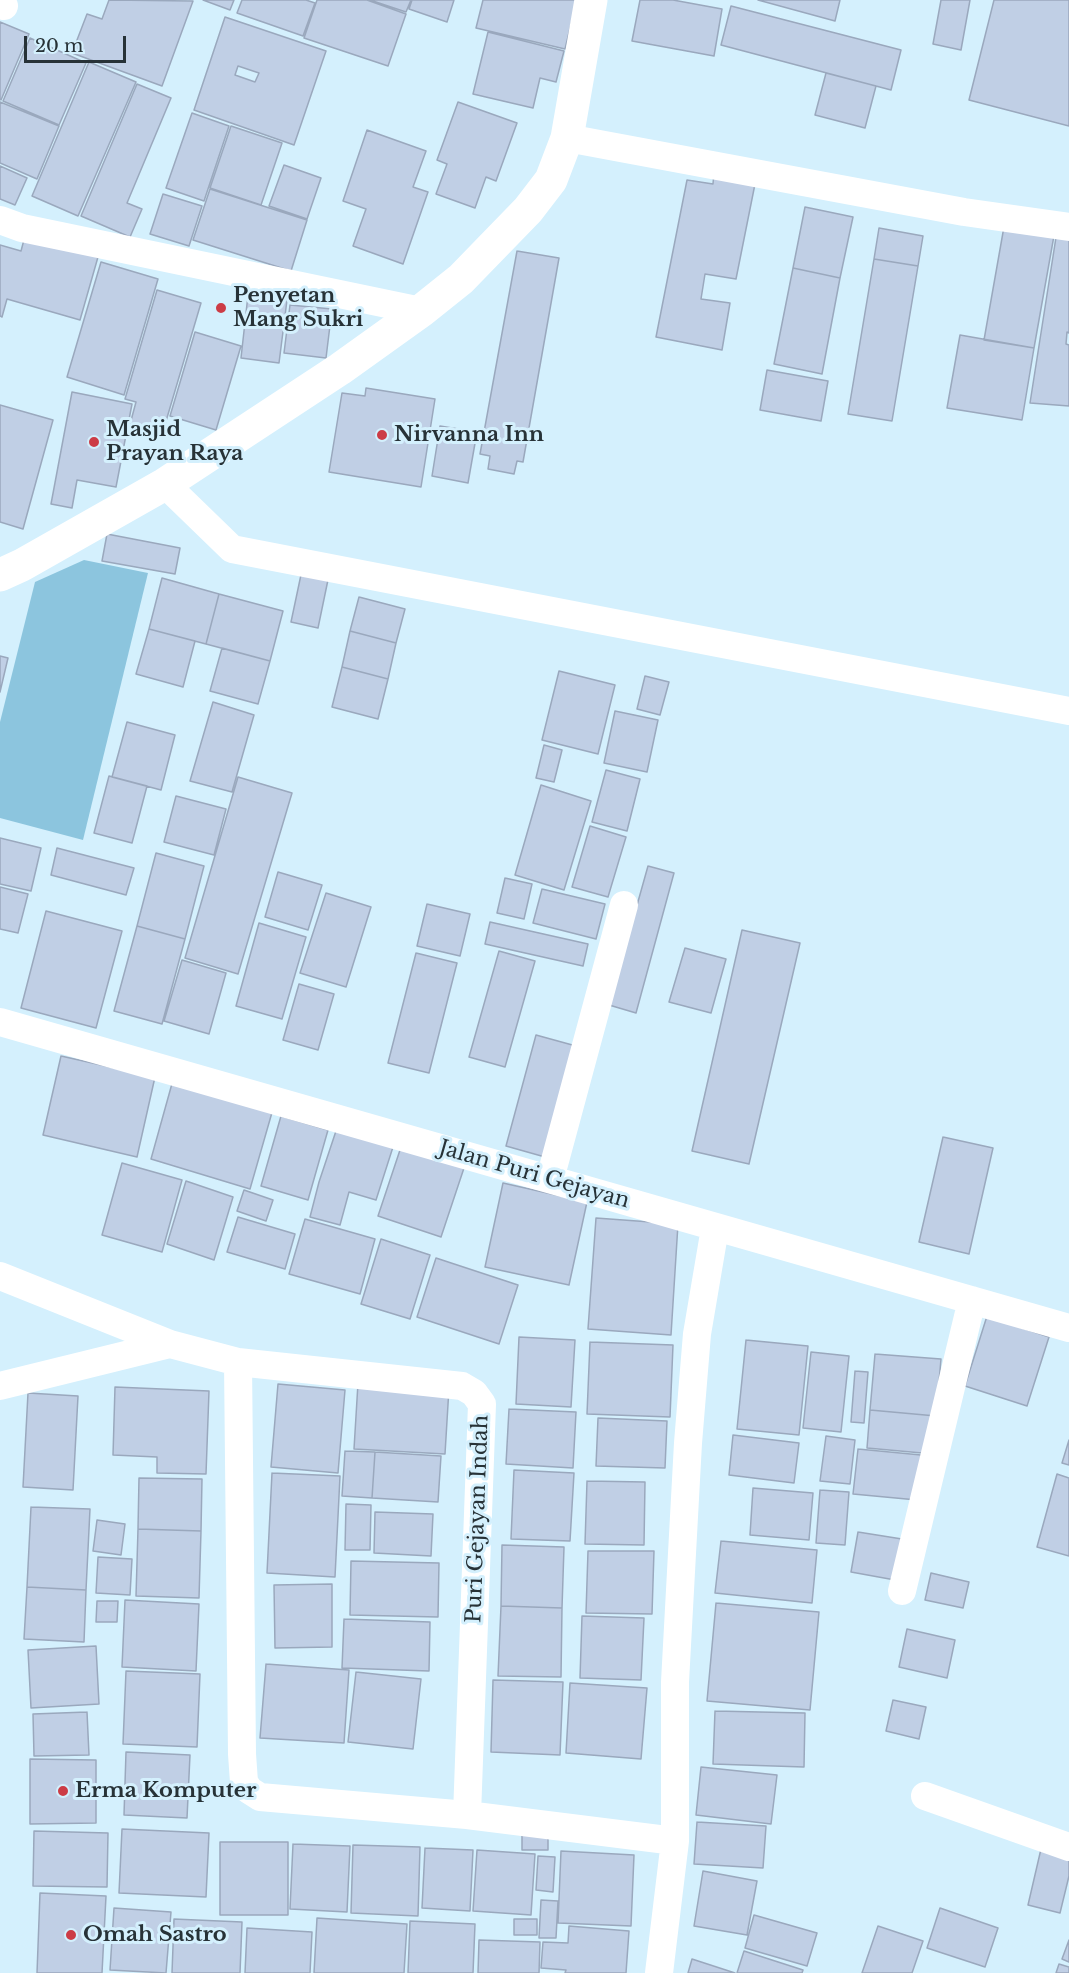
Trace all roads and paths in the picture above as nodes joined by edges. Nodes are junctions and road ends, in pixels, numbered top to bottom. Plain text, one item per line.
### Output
1 (591, 0) edge
2 (567, 138) junction
3 (0, 220) edge
4 (1069, 227) edge
5 (421, 311) junction
6 (165, 484) junction
7 (0, 574) edge
8 (1069, 711) edge
9 (624, 905) dead end
10 (1, 1027) edge
11 (550, 1179) junction
12 (715, 1228) junction
13 (0, 1276) edge
14 (972, 1300) junction
15 (1069, 1328) edge
16 (170, 1344) junction
17 (238, 1362) junction
18 (0, 1386) edge
19 (902, 1591) dead end
20 (925, 1796) dead end
21 (467, 1815) junction
22 (675, 1841) junction
23 (1069, 1847) edge
24 (659, 1973) edge

1 - 2 street
2 - 4 street
2 - 5 street
3 - 5 street
5 - 6 street
6 - 7 street
6 - 8 street
9 - 11 street
10 - 11 street, Jalan Puri Gejayan
11 - 12 street, Jalan Puri Gejayan
12 - 14 street, Jalan Puri Gejayan
12 - 22 street
13 - 16 street, Puri Gejayan Indah
14 - 15 street, Jalan Puri Gejayan
14 - 19 street
16 - 17 street, Puri Gejayan Indah
16 - 18 street, Puri Gejayan Indah
17 - 21 street
17 - 21 street, Puri Gejayan Indah
20 - 23 street
21 - 22 street
22 - 24 street

